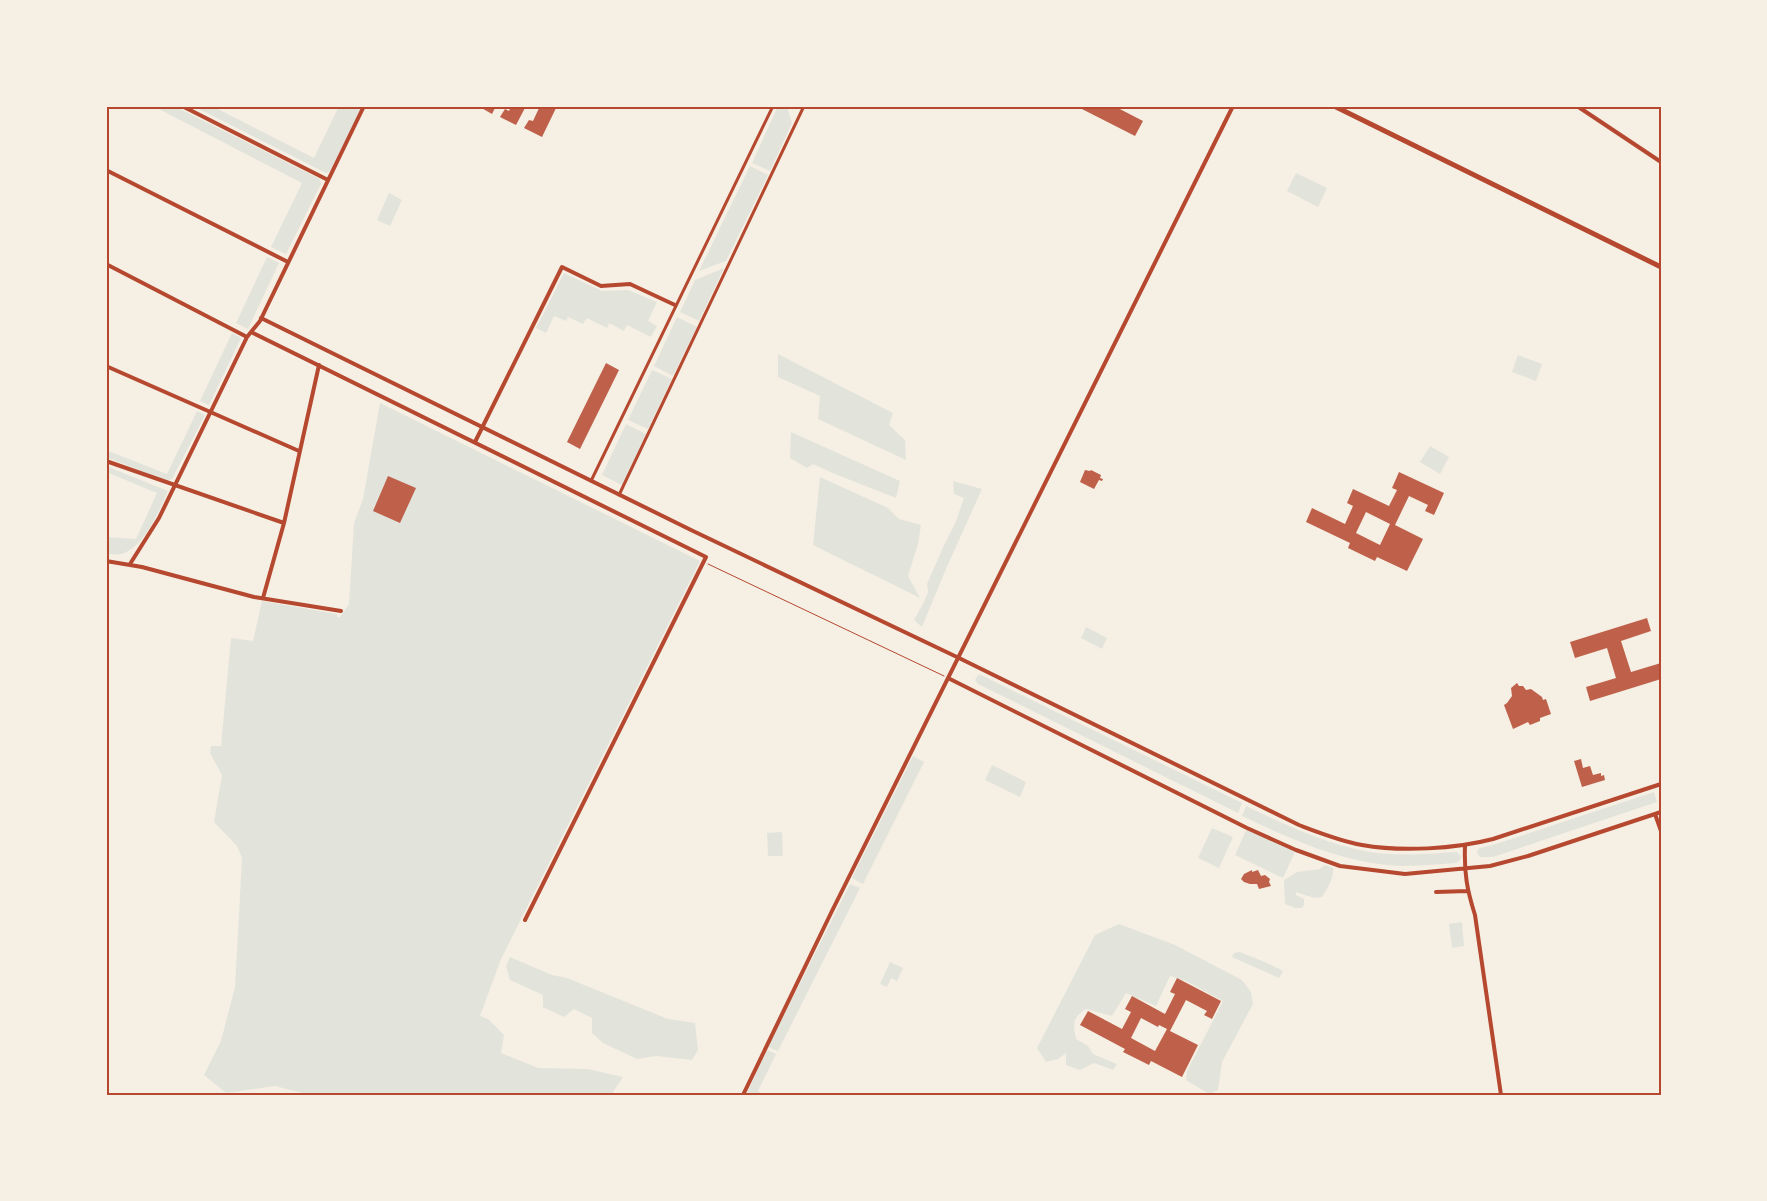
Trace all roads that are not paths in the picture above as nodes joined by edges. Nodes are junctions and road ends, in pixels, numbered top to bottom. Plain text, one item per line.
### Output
1 (182, 106) edge
2 (364, 106) edge
3 (772, 106) edge
4 (804, 106) edge
5 (1233, 106) edge
6 (1334, 106) edge
7 (1577, 106) edge
8 (1661, 162) edge
9 (106, 170) edge
10 (328, 180) junction
11 (288, 262) junction
12 (106, 264) edge
13 (1661, 267) edge
14 (675, 305) junction
15 (261, 318) junction
16 (251, 332) junction
17 (247, 337) junction
18 (319, 365) junction
19 (106, 366) edge
20 (210, 411) junction
21 (482, 428) junction
22 (475, 442) junction
23 (299, 451) junction
24 (106, 461) edge
25 (591, 481) junction
26 (174, 485) junction
27 (620, 495) junction
28 (284, 523) junction
29 (106, 561) edge
30 (130, 564) junction
31 (263, 598) junction
32 (341, 612) dead end
33 (958, 658) junction
34 (948, 678) junction
35 (1661, 784) edge
36 (1661, 812) edge
37 (1655, 814) junction
38 (1661, 831) edge
39 (1465, 846) junction
40 (1464, 868) junction
41 (1467, 891) junction
42 (1436, 892) dead end
43 (525, 920) dead end
44 (744, 1095) edge
45 (1501, 1095) edge

1 - 10 street
2 - 10 street
3 - 14 street
4 - 27 street
5 - 33 street
6 - 13 street
7 - 8 street
9 - 11 street
10 - 11 street
11 - 15 street
12 - 17 street
14 - 21 street
14 - 25 street
15 - 16 street
15 - 21 street
16 - 17 street
16 - 18 street
17 - 20 street
18 - 22 street
18 - 23 street
19 - 20 street
20 - 23 street
20 - 26 street
21 - 22 street
21 - 25 street
22 - 43 street
23 - 28 street
24 - 26 street
25 - 27 street
26 - 28 street
26 - 30 street
27 - 33 street
28 - 31 street
29 - 30 street
30 - 31 street
31 - 32 street
33 - 34 street
33 - 39 street
34 - 40 street
34 - 44 street
35 - 39 street
36 - 37 street
37 - 38 street
37 - 40 street
39 - 40 street
40 - 41 street
41 - 42 street
41 - 45 street

